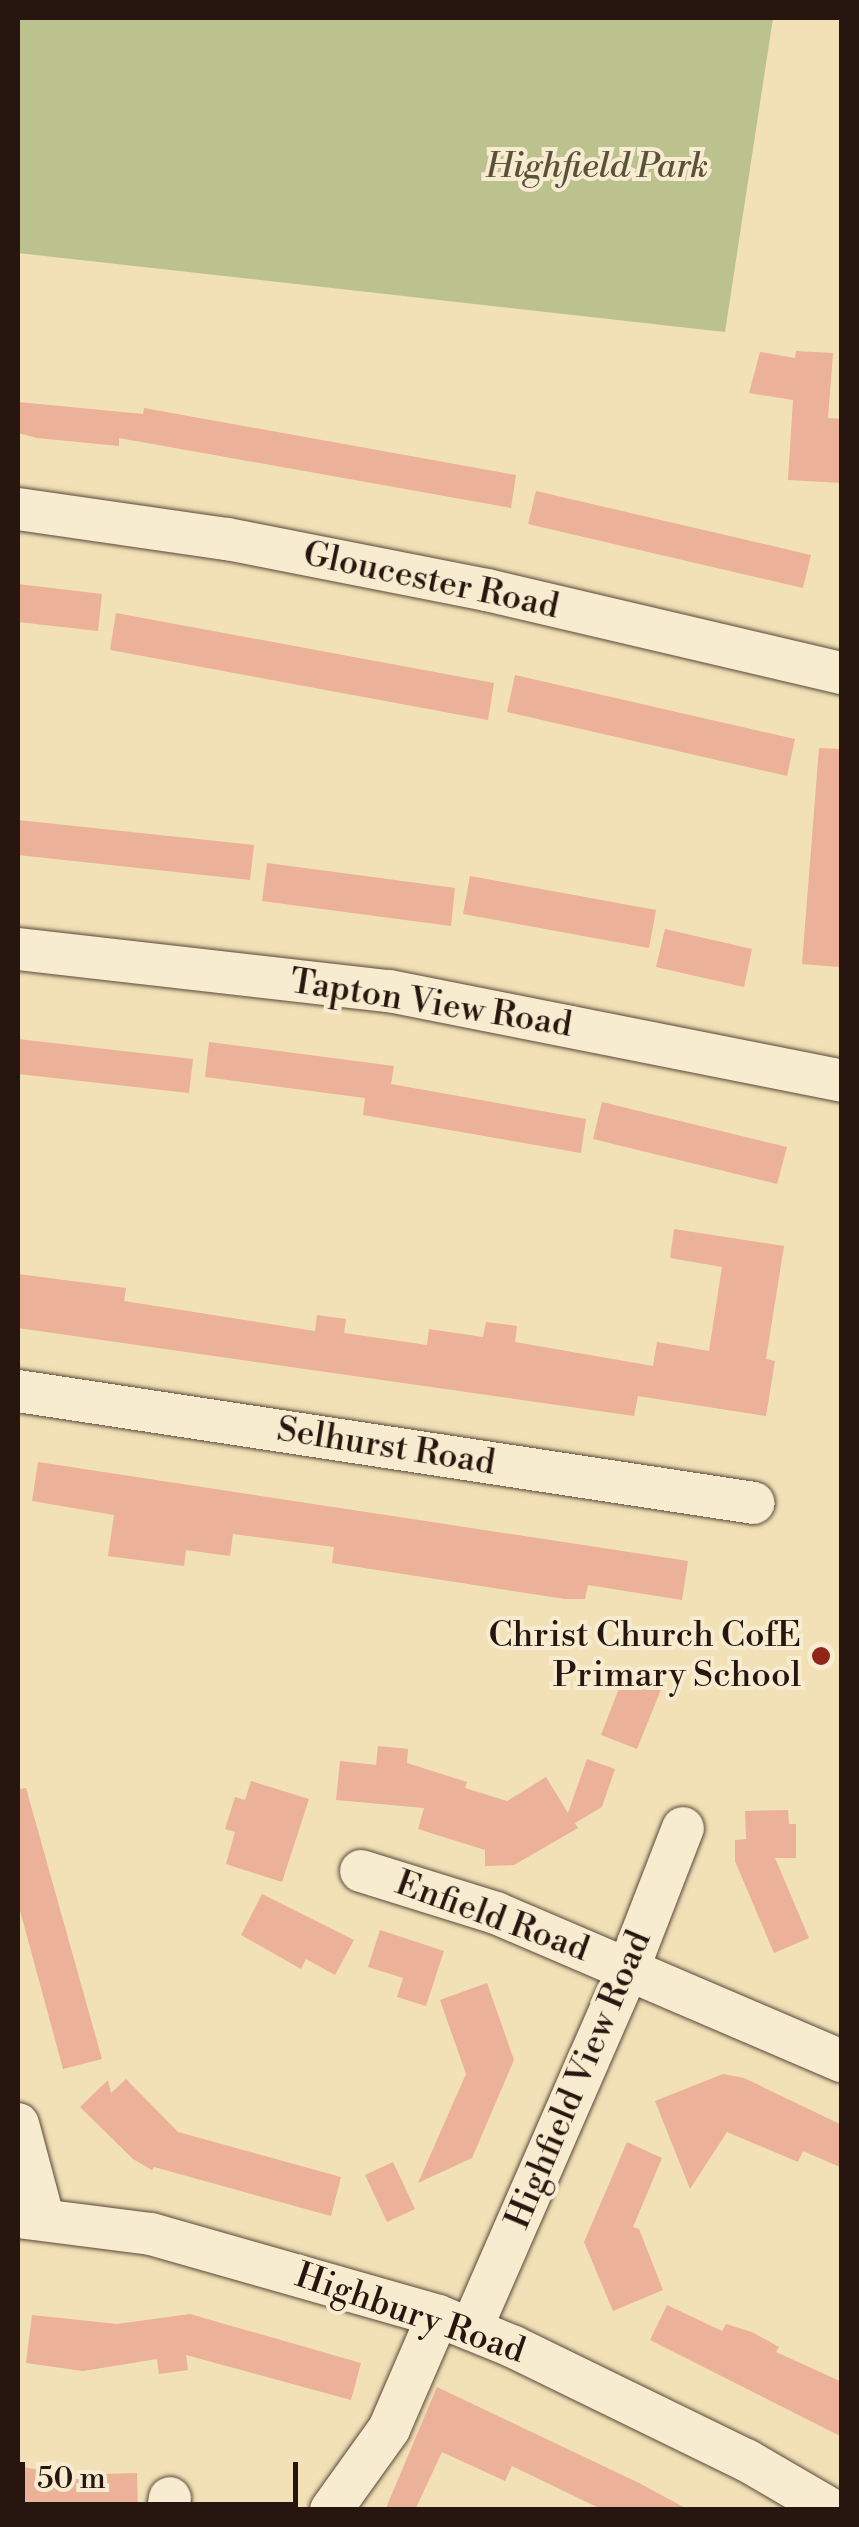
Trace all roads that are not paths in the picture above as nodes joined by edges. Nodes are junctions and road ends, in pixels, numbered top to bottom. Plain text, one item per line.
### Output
1 (18, 509) edge
2 (842, 672) edge
3 (18, 950) edge
4 (842, 1081) edge
5 (18, 1392) edge
6 (754, 1503) dead end
7 (683, 1828) dead end
8 (361, 1871) dead end
9 (629, 1967) junction
10 (842, 2062) edge
11 (18, 2124) edge
12 (30, 2217) edge
13 (455, 2323) junction
14 (331, 2510) edge
15 (832, 2510) edge

1 - 2 street, Gloucester Road
3 - 4 street, Tapton View Road
5 - 6 street, Selhurst Road
7 - 9 street, Highfield View Road
8 - 9 street, Enfield Road
9 - 10 street, Enfield Road
9 - 13 street, Highfield View Road
11 - 12 street
12 - 13 street, Highbury Road
13 - 14 street, Highfield View Road
13 - 15 street, Highbury Road

